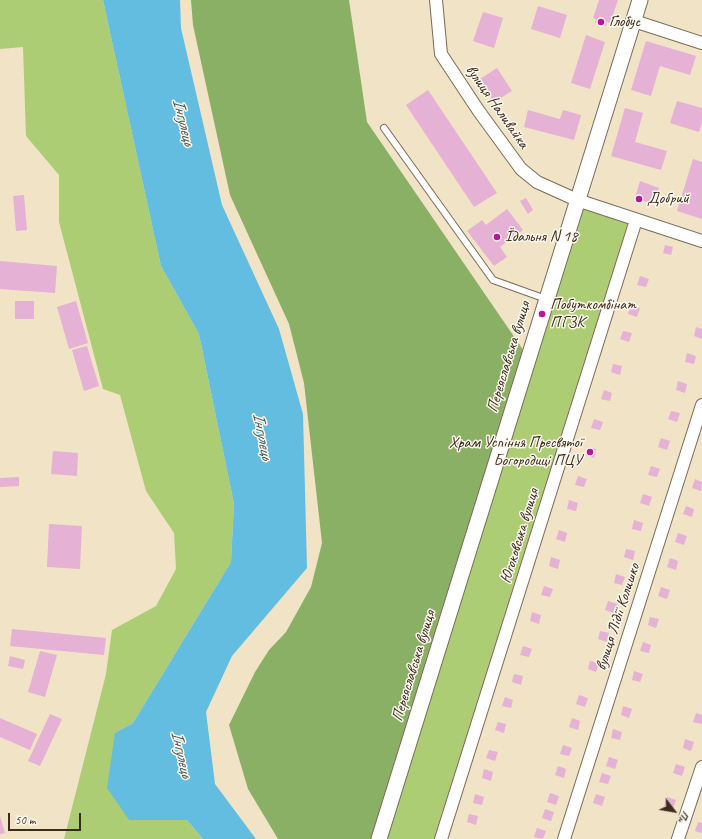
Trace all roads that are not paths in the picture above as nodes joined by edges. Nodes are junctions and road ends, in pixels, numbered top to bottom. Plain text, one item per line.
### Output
1 (436, 0) edge
2 (640, 0) edge
3 (634, 21) junction
4 (702, 43) edge
5 (384, 128) dead end
6 (577, 200) junction
7 (636, 220) junction
8 (702, 241) edge
9 (546, 299) junction
10 (702, 405) edge
11 (702, 767) edge
12 (379, 839) edge
13 (441, 839) edge
14 (564, 839) edge
15 (678, 839) edge

1 - 6 street, вулиця Наливайка
2 - 3 street, Переяславська вулиця
3 - 4 street
3 - 6 street, Переяславська вулиця
5 - 9 lane
6 - 7 street, вулиця Наливайка
6 - 9 street, Переяславська вулиця
7 - 8 street, вулиця Наливайка
7 - 13 street, Югоковська вулиця
9 - 12 street, Переяславська вулиця
10 - 14 street, вулиця Лідії Колишко
11 - 15 street

